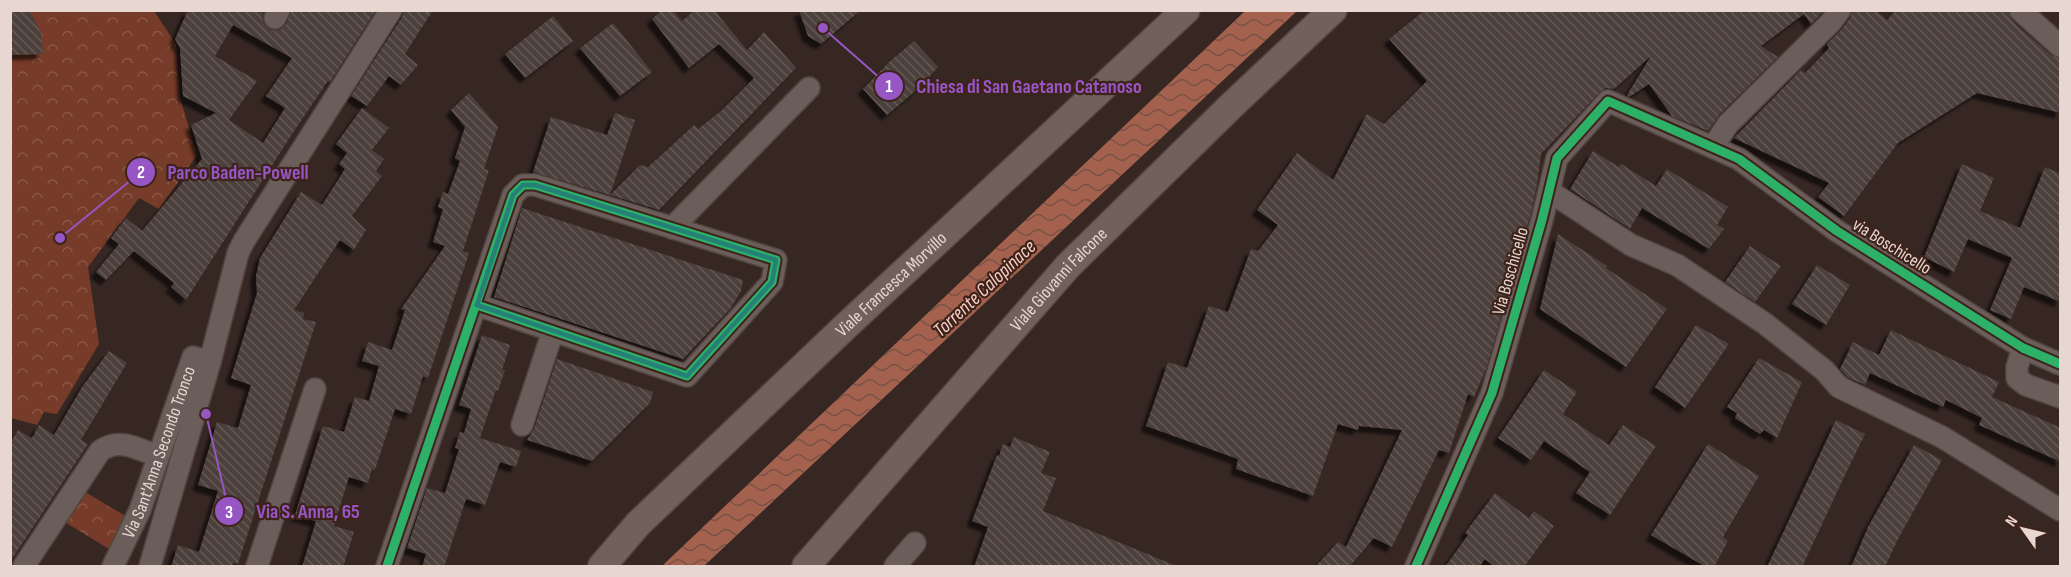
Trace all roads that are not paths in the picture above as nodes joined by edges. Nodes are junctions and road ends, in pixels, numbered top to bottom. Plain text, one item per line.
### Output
1 (391, 10) edge
2 (1186, 10) edge
3 (1333, 10) edge
4 (1840, 10) edge
5 (2020, 10) edge
6 (2061, 46) edge
7 (809, 88) dead end
8 (1713, 147) junction
9 (1549, 191) junction
10 (672, 228) junction
11 (477, 305) junction
12 (553, 331) junction
13 (2023, 348) junction
14 (210, 362) junction
15 (2061, 364) edge
16 (315, 389) dead end
17 (2061, 397) edge
18 (522, 425) dead end
19 (158, 456) junction
20 (2061, 510) edge
21 (915, 543) dead end
22 (24, 567) edge
23 (113, 567) edge
24 (150, 567) edge
25 (257, 567) edge
26 (387, 567) edge
27 (602, 567) edge
28 (806, 567) edge
29 (895, 567) edge
30 (1416, 567) edge

1 - 14 street, Via Sant'Anna Secondo Tronco
2 - 27 main road, Viale Francesca Morvillo
3 - 28 main road, Viale Giovanni Falcone
4 - 8 street
5 - 6 street
7 - 10 street
8 - 9 street, Via Boschicello
8 - 13 street, via Boschicello
9 - 20 street
9 - 30 street, Via Boschicello
10 - 11 street
10 - 12 street
11 - 12 street
11 - 26 street
12 - 18 street
13 - 15 street, via Boschicello
13 - 17 street
14 - 19 street, Via Sant'Anna Secondo Tronco
14 - 24 street
16 - 25 street
19 - 22 street
19 - 23 street, Via Sant'Anna Secondo Tronco
21 - 29 street

